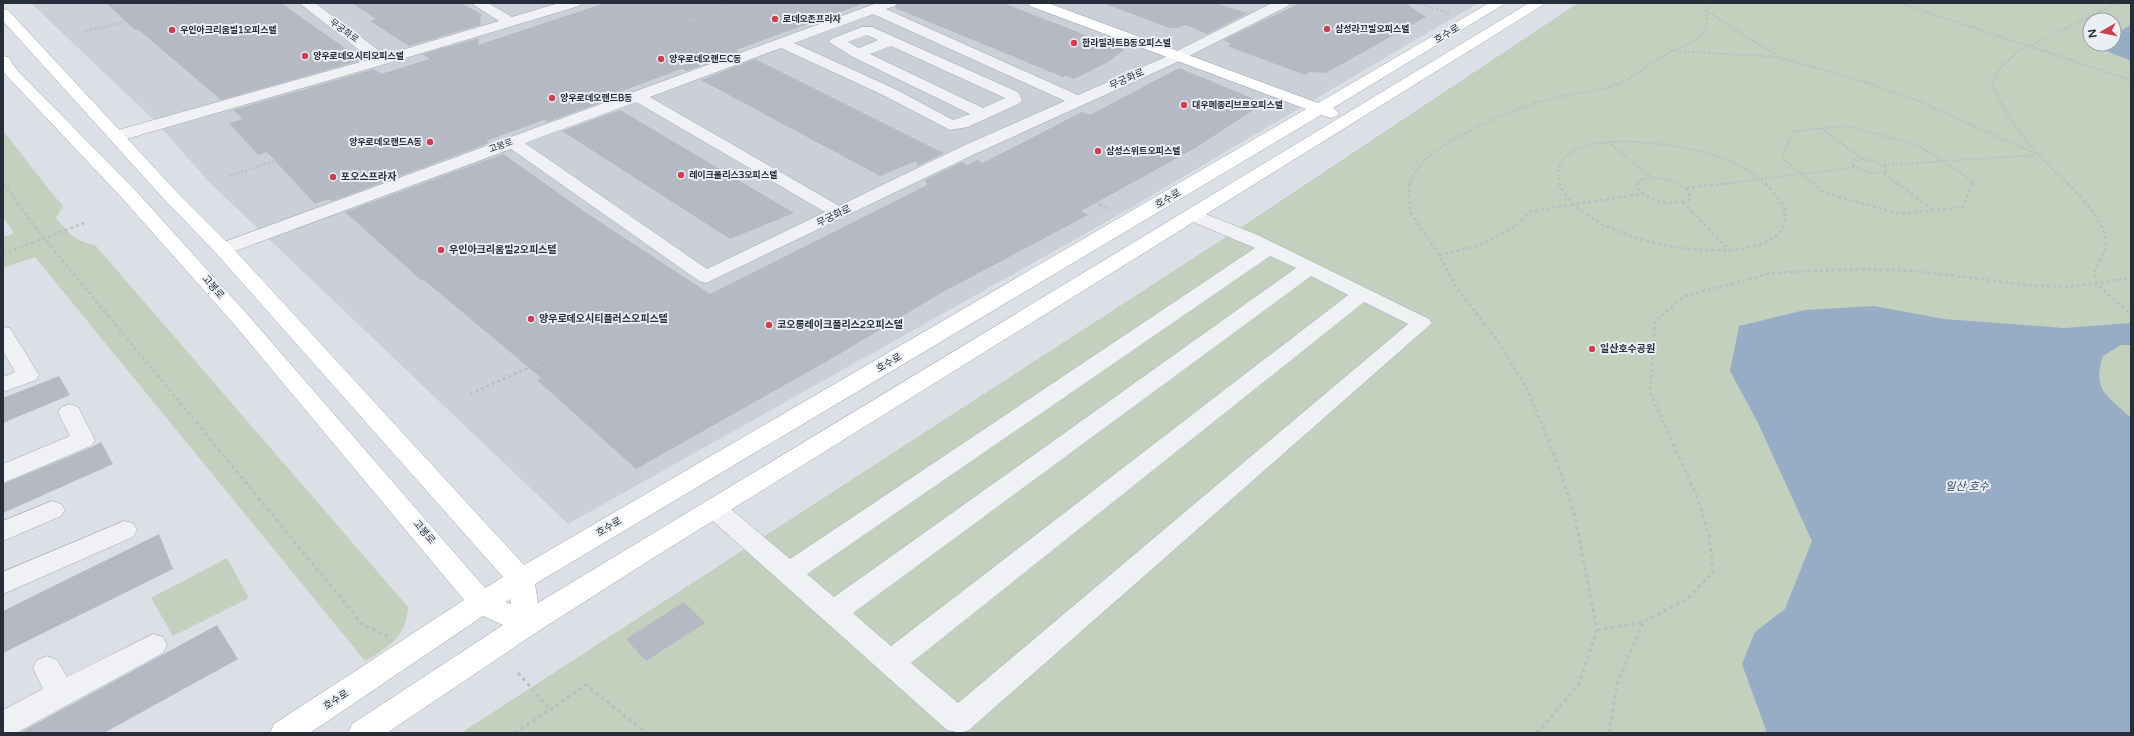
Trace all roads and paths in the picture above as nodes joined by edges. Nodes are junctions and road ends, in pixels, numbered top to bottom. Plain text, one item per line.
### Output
1 (204, 3) edge
2 (306, 3) edge
3 (478, 3) edge
4 (655, 3) edge
5 (741, 3) edge
6 (890, 3) edge
7 (1035, 3) edge
8 (1283, 3) edge
9 (1417, 3) edge
10 (1499, 3) edge
11 (1539, 3) edge
12 (1706, 3) edge
13 (1900, 3) edge
14 (2118, 3) edge
15 (568, 4) edge
16 (1250, 5) dead end
17 (874, 9) junction
18 (1705, 10) junction
19 (1268, 11) junction
20 (1452, 13) dead end
21 (9, 14) edge
22 (690, 20) junction
23 (511, 22) junction
24 (82, 32) dead end
25 (786, 41) junction
26 (890, 41) junction
27 (742, 44) dead end
28 (2031, 46) junction
29 (853, 51) junction
30 (1672, 51) junction
31 (1177, 56) junction
32 (1779, 57) junction
33 (382, 60) junction
34 (948, 67) junction
35 (6, 69) edge
36 (2131, 80) edge
37 (916, 81) junction
38 (890, 92) junction
39 (636, 96) junction
40 (1078, 101) junction
41 (1322, 109) junction
42 (985, 115) junction
43 (1349, 119) junction
44 (1821, 128) junction
45 (116, 136) junction
46 (512, 142) junction
47 (1607, 142) junction
48 (2037, 155) junction
49 (988, 156) dead end
50 (1862, 159) junction
51 (1943, 161) junction
52 (1884, 165) junction
53 (1856, 167) junction
54 (1799, 173) junction
55 (1883, 174) junction
56 (230, 176) dead end
57 (1652, 178) junction
58 (1758, 178) junction
59 (3, 181) edge
60 (1686, 188) junction
61 (1641, 194) junction
62 (1683, 202) junction
63 (1574, 205) junction
64 (1111, 209) dead end
65 (1934, 210) junction
66 (839, 213) junction
67 (1193, 215) junction
68 (87, 222) dead end
69 (45, 238) junction
70 (1268, 248) junction
71 (223, 249) junction
72 (1730, 251) junction
73 (3, 254) edge
74 (1439, 256) junction
75 (1309, 268) junction
76 (2131, 278) edge
77 (2096, 284) junction
78 (698, 292) dead end
79 (1362, 294) junction
80 (2130, 313) edge
81 (3, 333) edge
82 (3, 385) edge
83 (470, 394) dead end
84 (70, 412) dead end
85 (3, 474) edge
86 (715, 509) junction
87 (52, 510) dead end
88 (124, 530) dead end
89 (3, 532) edge
90 (789, 572) junction
91 (522, 579) junction
92 (4, 582) edge
93 (481, 604) junction
94 (834, 612) junction
95 (1643, 622) junction
96 (527, 624) junction
97 (1597, 630) junction
98 (389, 636) dead end
99 (154, 645) dead end
100 (892, 662) junction
101 (47, 668) dead end
102 (518, 673) dead end
103 (61, 694) junction
104 (550, 709) junction
105 (3, 725) edge
106 (285, 733) edge
107 (363, 733) edge
108 (515, 733) edge
109 (646, 733) edge
110 (1537, 733) edge
111 (1609, 733) edge

1 - 24 path
2 - 33 street, 무궁화로
3 - 23 street
4 - 22 path
5 - 22 path
6 - 17 street
7 - 31 main road
8 - 19 street, 무궁화로
9 - 20 path
10 - 41 main road, 호수로
11 - 43 main road
12 - 18 path
13 - 28 path
14 - 28 path
15 - 23 street
16 - 19 street
17 - 25 street
17 - 40 street
18 - 30 path
18 - 32 path
19 - 31 street, 무궁화로
21 - 45 main road
22 - 27 path
22 - 56 path
23 - 33 street
25 - 29 street
25 - 38 street
25 - 39 street, 고봉로
26 - 29 street
26 - 29 street
26 - 34 street
28 - 36 path
28 - 48 path
29 - 37 street
30 - 32 path
30 - 74 path
31 - 40 street, 무궁화로
31 - 41 main road
32 - 48 path
33 - 45 street
34 - 37 street
34 - 42 street
35 - 93 main road, 고봉로
37 - 38 street
37 - 42 street
38 - 42 street
39 - 46 street, 고봉로
39 - 66 street
40 - 66 street, 무궁화로
41 - 43 main road
41 - 91 main road, 호수로
43 - 67 main road
44 - 50 path
44 - 51 path
44 - 54 path
45 - 71 main road
46 - 66 street, 무궁화로
46 - 71 street, 고봉로
47 - 57 path
47 - 58 path
47 - 63 path
48 - 51 path
48 - 77 path
49 - 64 path
50 - 52 path
50 - 53 path
51 - 52 path
51 - 65 path
52 - 55 path
53 - 54 path
53 - 55 path
54 - 58 path
54 - 65 path
55 - 65 path
57 - 60 path
57 - 61 path
58 - 60 path
58 - 72 path
59 - 69 path
60 - 62 path
61 - 62 path
61 - 63 path
62 - 72 path
63 - 72 path
63 - 74 path
67 - 70 street
67 - 86 main road
68 - 69 path
69 - 73 path
69 - 98 path
70 - 75 street
70 - 90 street
71 - 91 main road
74 - 97 path
75 - 79 street
75 - 94 street
76 - 77 path
77 - 80 path
77 - 95 path
78 - 83 path
79 - 100 street
79 - 100 street
81 - 82 street
84 - 85 street
86 - 90 street
86 - 96 main road
87 - 89 street
88 - 92 street
90 - 94 street
91 - 93 main road, 호수로
91 - 96 main road
93 - 96 main road
93 - 106 main road, 호수로
94 - 100 street
95 - 97 path
95 - 111 path
96 - 107 main road
97 - 110 path
99 - 103 street
101 - 103 street
102 - 104 path
103 - 105 street
104 - 108 path
104 - 109 path

